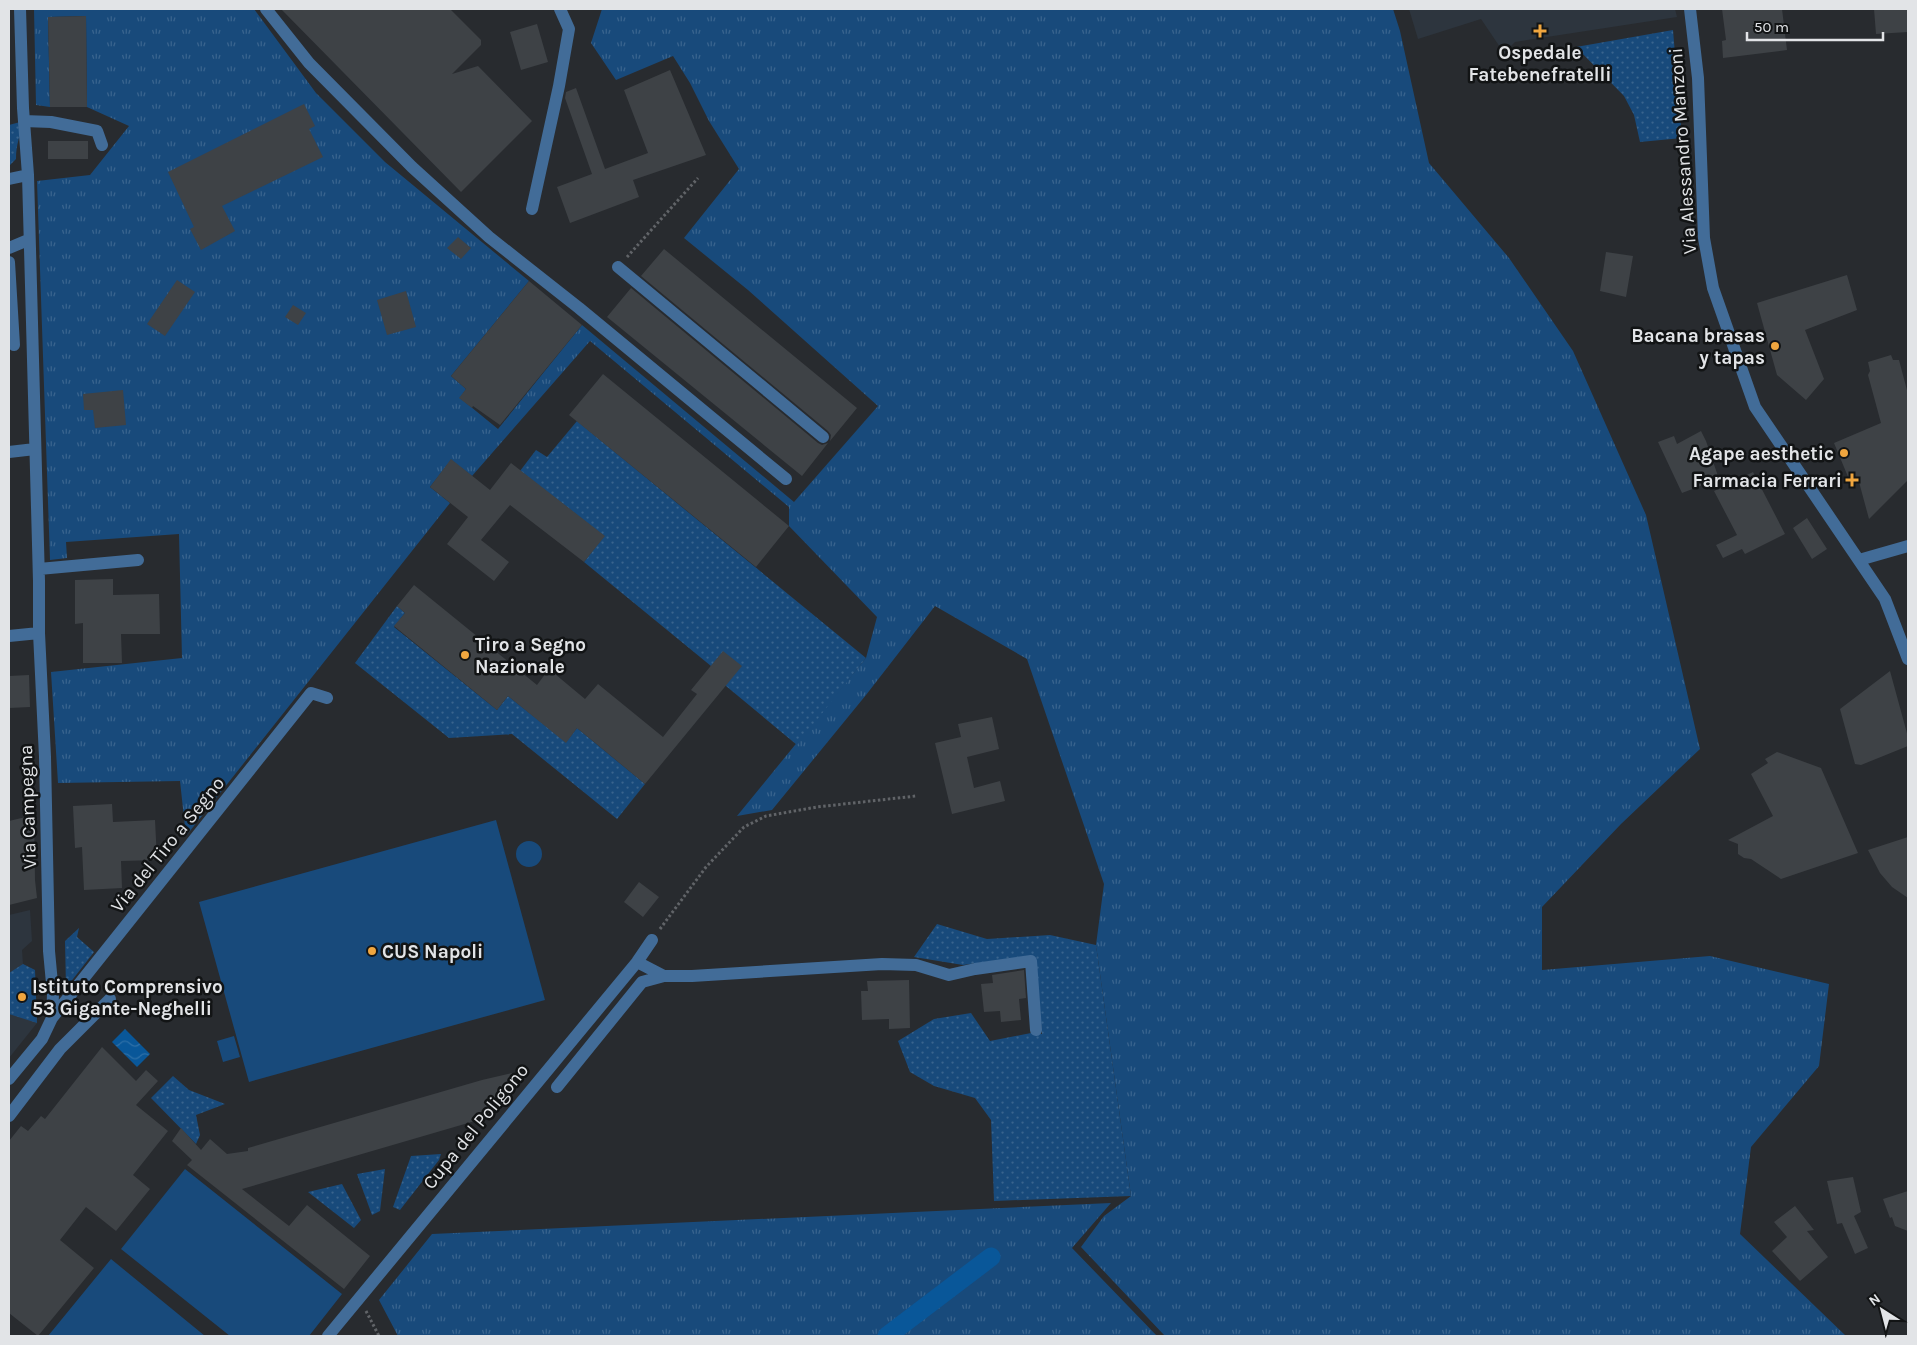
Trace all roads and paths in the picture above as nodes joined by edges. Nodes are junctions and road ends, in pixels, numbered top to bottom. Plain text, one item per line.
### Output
1 (20, 9) edge
2 (266, 9) edge
3 (560, 9) edge
4 (1690, 9) edge
5 (24, 121) junction
6 (102, 145) dead end
7 (28, 175) junction
8 (698, 178) dead end
9 (9, 179) edge
10 (532, 209) dead end
11 (28, 240) junction
12 (9, 248) edge
13 (9, 262) edge
14 (618, 267) joint
15 (14, 345) dead end
16 (823, 436) dead end
17 (35, 449) junction
18 (9, 452) edge
19 (786, 479) dead end
20 (1908, 546) edge
21 (138, 560) dead end
22 (1859, 560) junction
23 (39, 569) junction
24 (39, 633) junction
25 (9, 636) edge
26 (1908, 659) edge
27 (326, 698) dead end
28 (916, 796) dead end
29 (652, 940) joint
30 (637, 962) junction
31 (664, 976) junction
32 (110, 999) dead end
33 (52, 1018) junction
34 (1036, 1030) dead end
35 (9, 1079) edge
36 (557, 1087) dead end
37 (9, 1116) edge
38 (364, 1308) dead end
39 (328, 1336) edge
40 (379, 1336) edge

1 - 5 street, Via Campegna
2 - 19 street
3 - 10 street
4 - 22 street, Via Alessandro Manzoni
5 - 6 street
5 - 7 street, Via Campegna
7 - 9 street
7 - 11 street, Via Campegna
8 - 14 path
11 - 12 street
11 - 17 street, Via Campegna
13 - 15 street
14 - 16 street
17 - 18 street
17 - 23 street, Via Campegna
20 - 22 street
21 - 23 street
22 - 26 street, Via Alessandro Manzoni
23 - 24 street, Via Campegna
24 - 25 street
24 - 33 street, Via Campegna
27 - 33 street, Via del Tiro a Segno
28 - 29 path
29 - 30 street, Cupa del Poligono
30 - 31 street
30 - 39 street, Cupa del Poligono
31 - 34 street
31 - 36 street
32 - 37 street
33 - 35 street, Via Campegna
38 - 40 path

